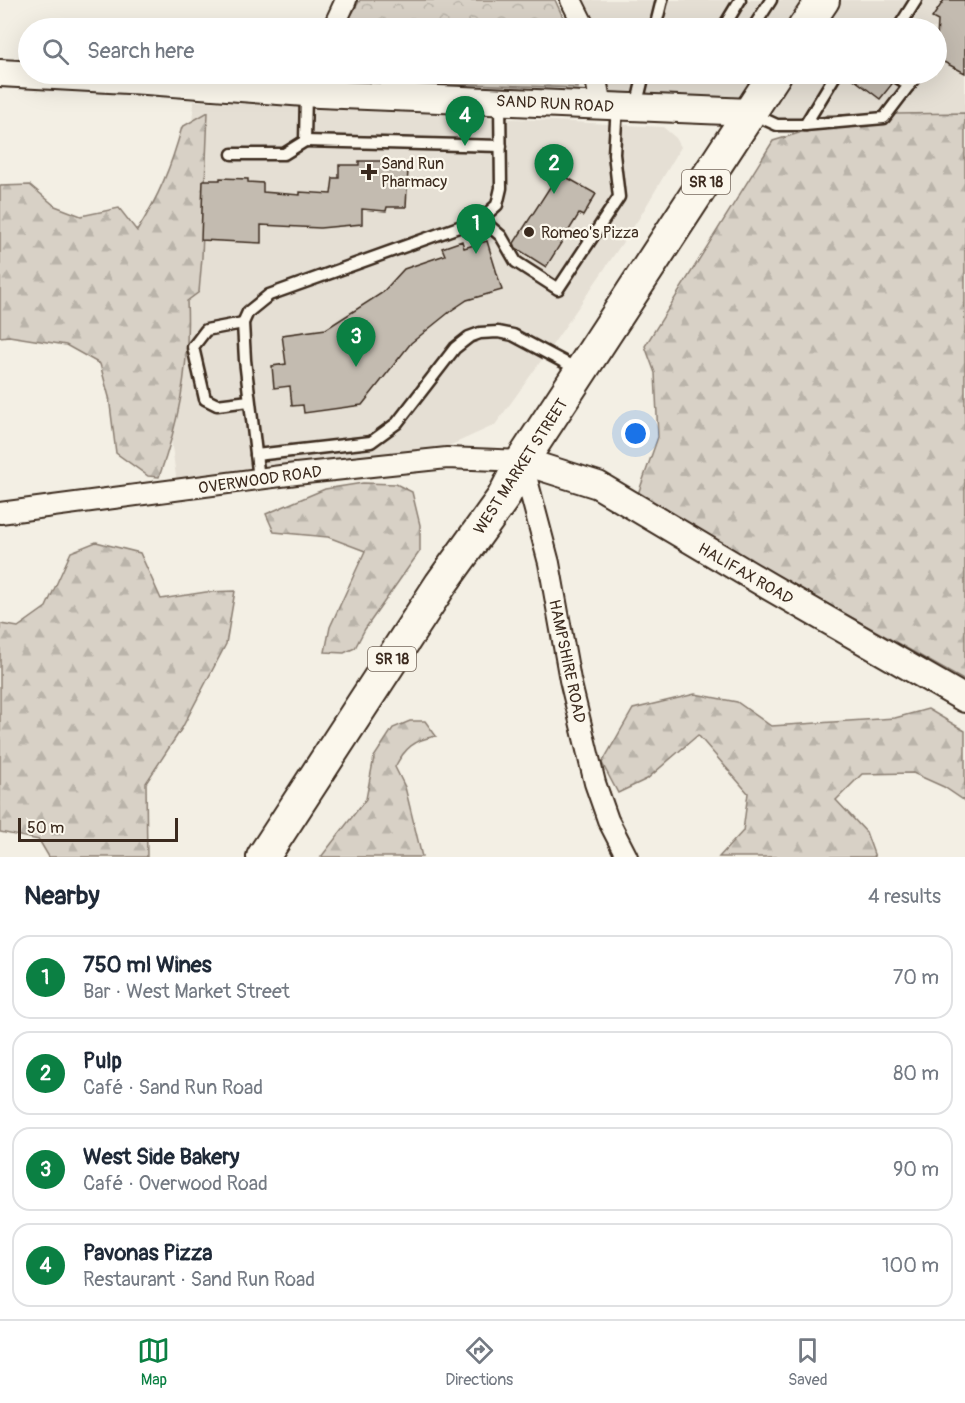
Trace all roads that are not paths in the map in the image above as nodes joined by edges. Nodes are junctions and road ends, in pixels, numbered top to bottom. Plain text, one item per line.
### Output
1 (346, 0) edge
2 (662, 0) edge
3 (740, 0) edge
4 (771, 0) edge
5 (916, 0) edge
6 (574, 1) edge
7 (338, 18) edge
8 (581, 18) edge
9 (658, 18) edge
10 (729, 18) edge
11 (759, 18) edge
12 (905, 18) edge
13 (0, 73) edge
14 (18, 74) edge
15 (231, 84) edge
16 (602, 84) edge
17 (636, 84) edge
18 (764, 84) edge
19 (830, 84) edge
20 (907, 84) edge
21 (316, 87) edge
22 (500, 101) junction
23 (618, 106) junction
24 (750, 112) junction
25 (805, 125) junction
26 (305, 141) junction
27 (501, 146) junction
28 (232, 154) dead end
29 (481, 219) junction
30 (243, 323) junction
31 (582, 371) junction
32 (249, 401) junction
33 (256, 455) junction
34 (522, 461) junction
35 (259, 479) junction
36 (0, 513) edge
37 (965, 699) edge
38 (262, 857) edge
39 (627, 857) edge

1 - 7 street
2 - 9 lane
3 - 10 lane
4 - 11 lane
5 - 12 lane
6 - 8 street
13 - 14 street, SAND RUN ROAD
15 - 21 street, SAND RUN ROAD
16 - 23 street
17 - 23 lane
18 - 24 main road, WEST MARKET STREET / SR 18
19 - 25 lane
20 - 25 lane
21 - 22 street, SAND RUN ROAD
21 - 26 lane
22 - 23 street, SAND RUN ROAD
22 - 27 lane
23 - 24 street, SAND RUN ROAD
23 - 29 lane
24 - 25 lane
24 - 31 main road, WEST MARKET STREET / SR 18
26 - 27 lane
26 - 28 lane
27 - 29 lane
29 - 30 lane
30 - 32 lane
30 - 32 lane
31 - 33 lane
31 - 34 main road, WEST MARKET STREET / SR 18
32 - 33 lane
33 - 35 lane
34 - 35 street, OVERWOOD ROAD
34 - 37 street, HALIFAX ROAD
34 - 38 main road, WEST MARKET STREET / SR 18
34 - 39 street, HAMPSHIRE ROAD
35 - 36 street, OVERWOOD ROAD

